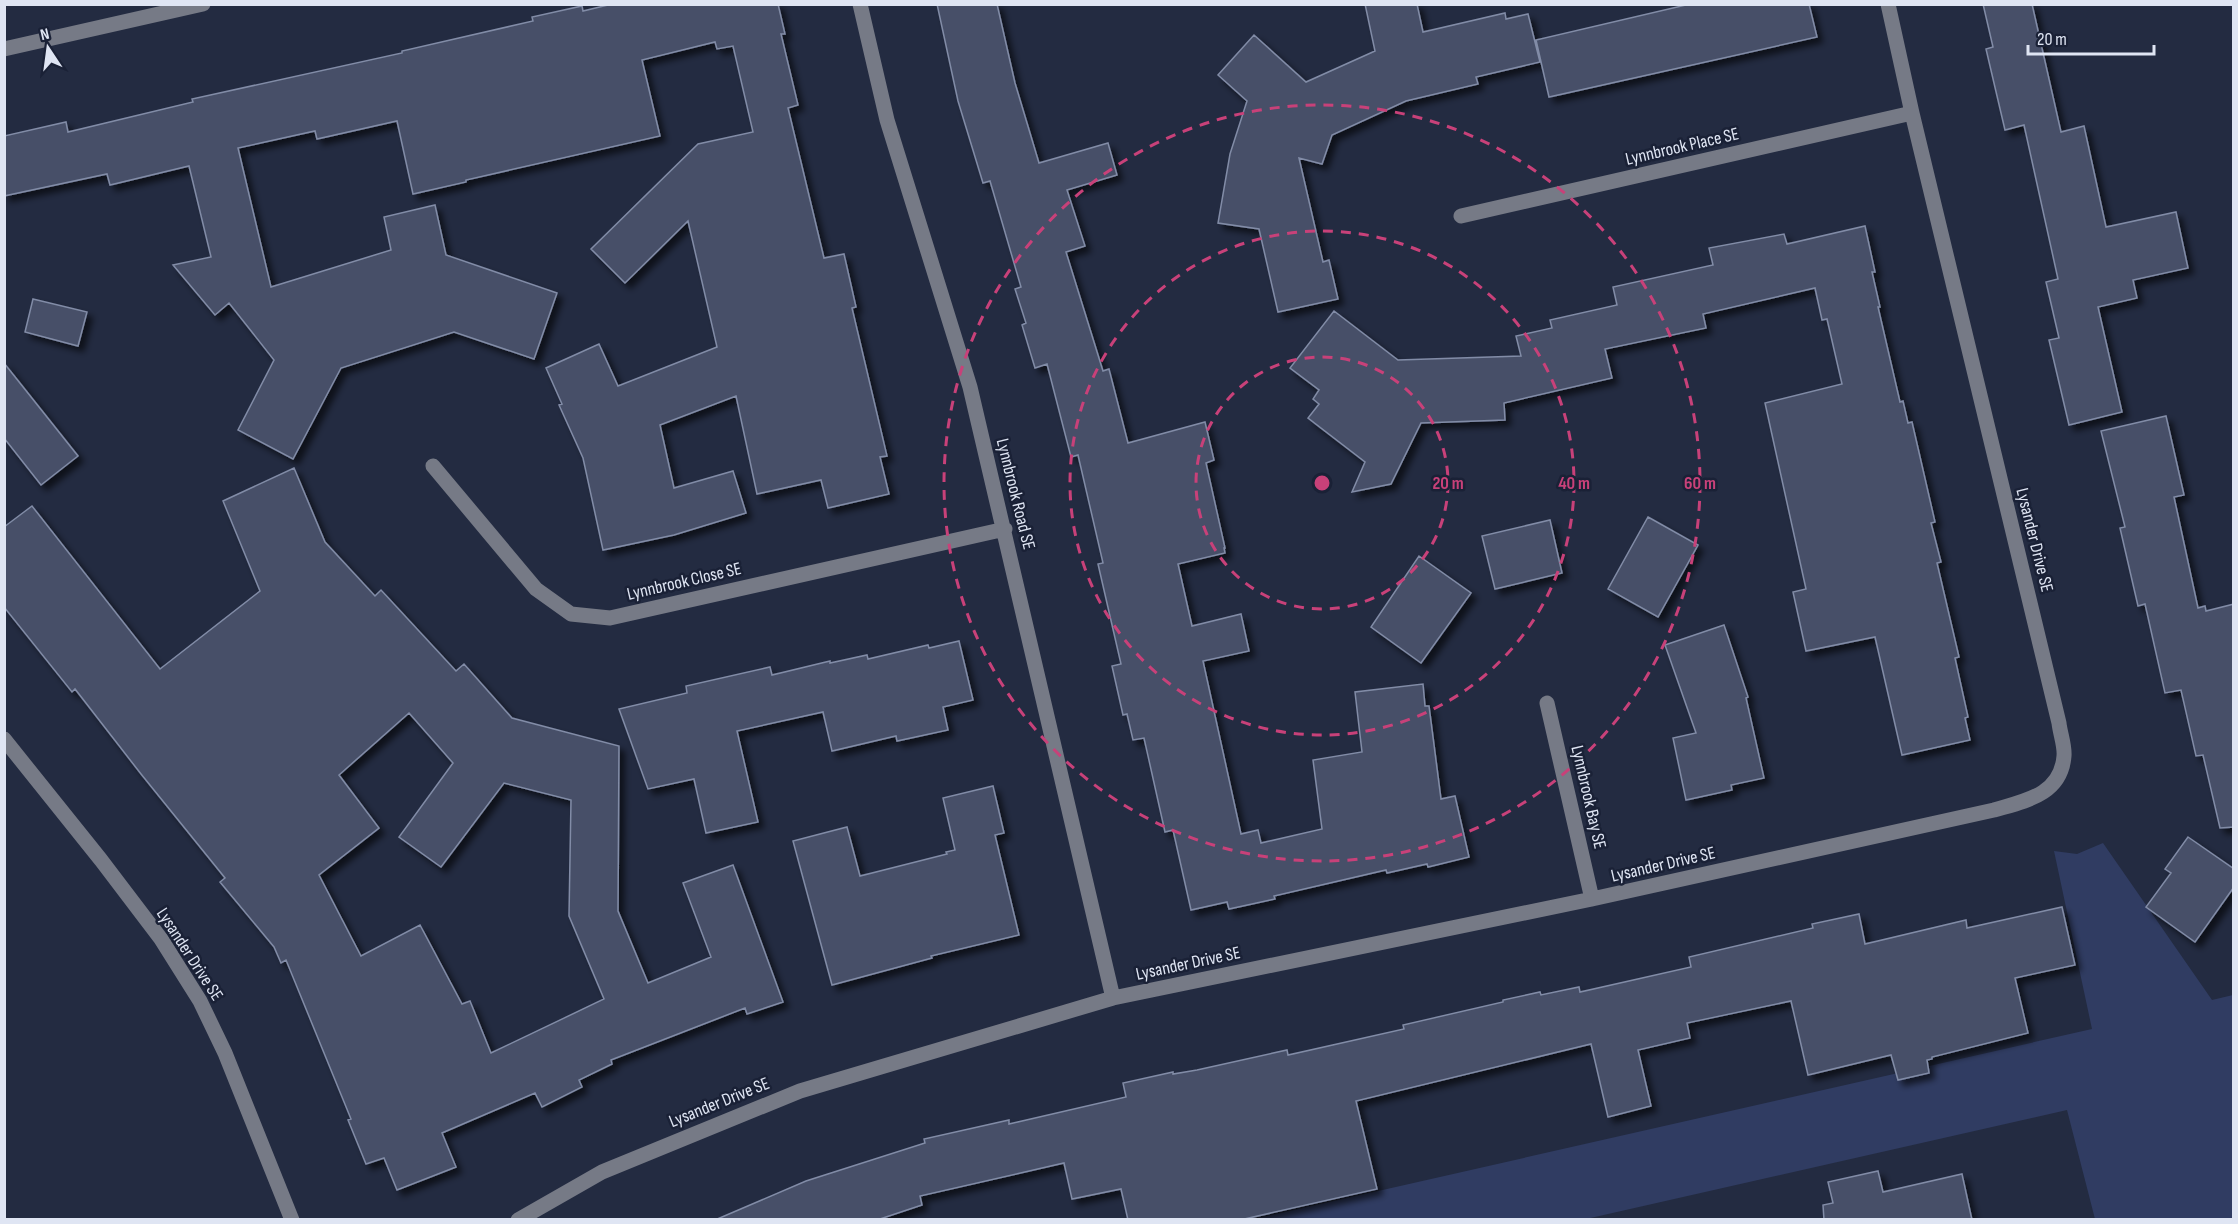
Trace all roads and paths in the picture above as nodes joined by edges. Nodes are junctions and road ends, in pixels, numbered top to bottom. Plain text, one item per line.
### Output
1 (203, 4) edge
2 (860, 4) edge
3 (1888, 4) edge
4 (4, 49) edge
5 (1912, 113) junction
6 (1461, 216) dead end
7 (433, 466) dead end
8 (1005, 529) junction
9 (1547, 703) dead end
10 (4, 739) edge
11 (1592, 899) junction
12 (1113, 998) junction
13 (292, 1220) edge
14 (518, 1220) edge

1 - 4 street
2 - 8 street, Lynnbrook Road SE
3 - 5 street, Lysander Drive SE
5 - 6 street, Lynnbrook Place SE
5 - 11 street, Lysander Drive SE
7 - 8 street, Lynnbrook Close SE
8 - 12 street, Lynnbrook Road SE
9 - 11 street, Lynnbrook Bay SE
10 - 13 street, Lysander Drive SE
11 - 12 street, Lysander Drive SE
12 - 14 street, Lysander Drive SE

